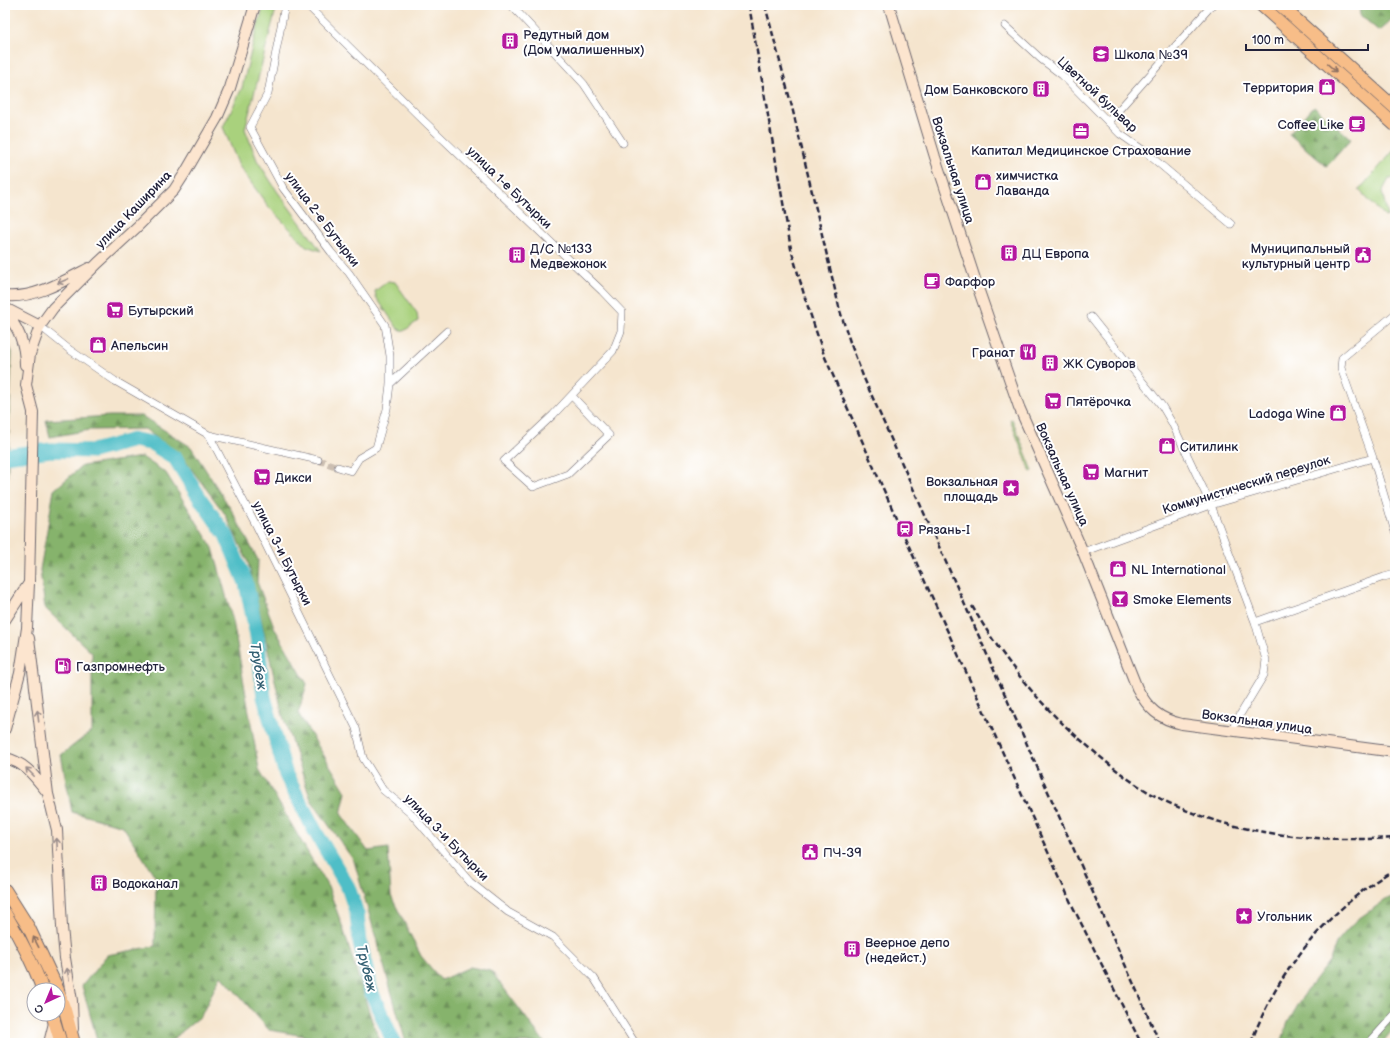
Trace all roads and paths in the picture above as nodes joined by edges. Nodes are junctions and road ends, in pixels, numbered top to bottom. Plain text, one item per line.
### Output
1 (255, 5) edge
2 (285, 5) edge
3 (307, 5) edge
4 (511, 5) edge
5 (889, 5) edge
6 (1212, 5) edge
7 (1261, 5) edge
8 (1280, 5) edge
9 (1005, 26) dead end
10 (1395, 108) edge
11 (1108, 122) junction
12 (1395, 125) edge
13 (623, 143) dead end
14 (1231, 224) dead end
15 (98, 263) junction
16 (5, 296) edge
17 (5, 308) edge
18 (5, 314) edge
19 (1395, 314) edge
20 (1091, 317) dead end
21 (40, 326) junction
22 (446, 331) dead end
23 (390, 384) junction
24 (26, 385) junction
25 (572, 396) junction
26 (209, 435) junction
27 (1373, 458) junction
28 (314, 459) tunnel mouth
29 (338, 466) tunnel mouth
30 (1210, 505) junction
31 (1395, 532) edge
32 (1083, 552) junction
33 (1395, 574) edge
34 (29, 583) junction
35 (5, 620) edge
36 (1256, 622) junction
37 (27, 628) junction
38 (5, 729) edge
39 (1233, 731) junction
40 (1395, 752) edge
41 (5, 758) edge
42 (48, 794) junction
43 (5, 890) edge
44 (5, 913) edge
45 (40, 982) edge
46 (54, 982) edge
47 (66, 1014) edge
48 (1395, 1014) edge
49 (53, 1022) edge
50 (55, 1022) edge
51 (74, 1042) edge
52 (49, 1043) edge
53 (61, 1043) edge
54 (635, 1043) edge
55 (1369, 1043) edge

1 - 15 main road, улица Каширина
2 - 23 street, улица 2-е Бутырки
3 - 25 street, улица 1-е Бутырки
4 - 13 street
5 - 32 main road, Вокзальная улица
6 - 11 street
7 -> 12 main road
8 - 10 main road
9 - 11 street, Цветной бульвар
11 - 14 street, Цветной бульвар
15 -> 16 main road
15 - 21 main road, улица Каширина
17 - 21 main road
18 - 24 main road
19 - 27 street
20 - 30 street
21 - 24 main road, улица Каширина
21 - 26 street
22 - 23 street
23 - 29 street, улица 2-е Бутырки
24 - 34 main road
25 - 25 street, улица 1-е Бутырки
26 - 28 street
26 - 54 street, улица 3-и Бутырки
27 - 30 street, Коммунистический переулок
27 - 31 street
30 - 32 street, Коммунистический переулок
30 - 36 street
32 - 39 main road, Вокзальная улица
33 - 36 street
34 - 35 main road
34 - 37 main road
36 - 39 street
37 - 38 main road
42 -> 37 main road
39 - 40 main road, Вокзальная улица
42 -> 41 main road
51 -> 42 main road
46 -> 43 main road
44 - 45 main road
47 - 51 main road
48 - 55 street
49 - 52 main road
50 - 53 main road

